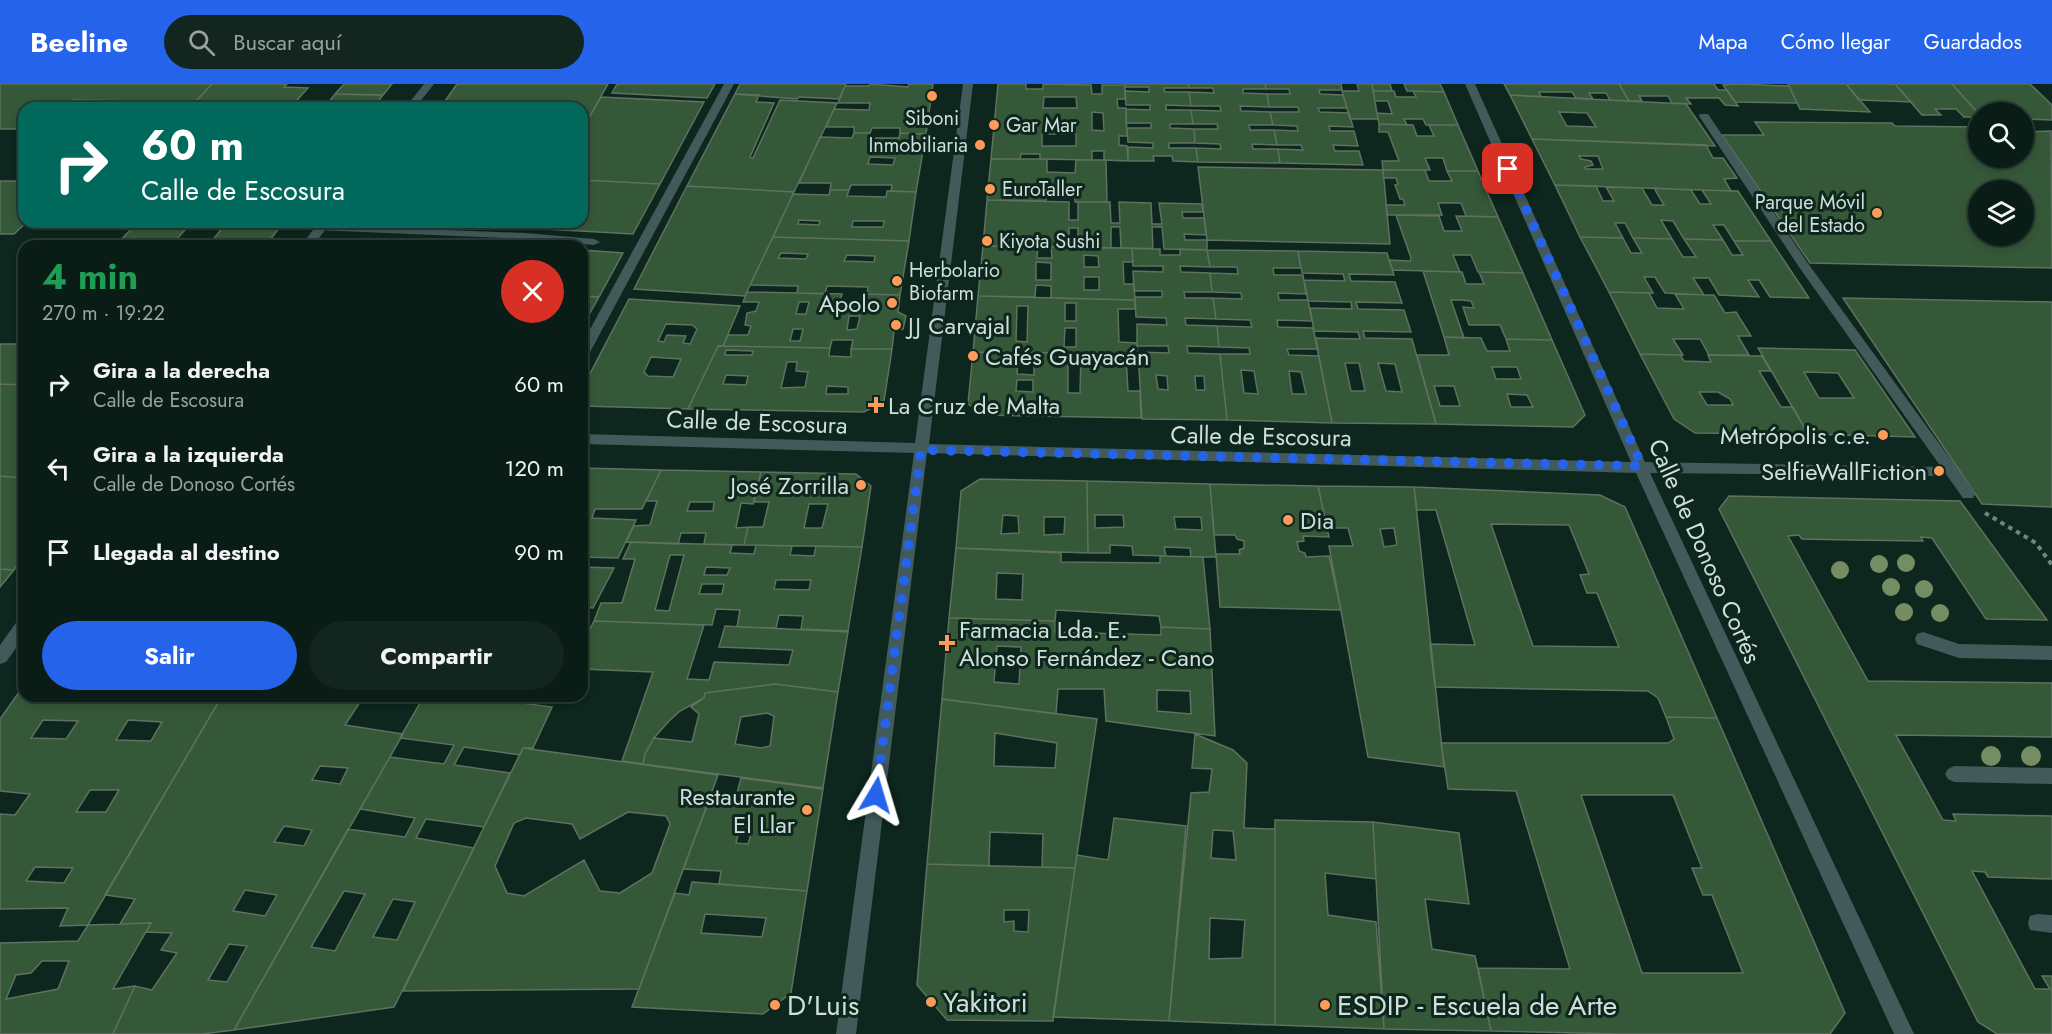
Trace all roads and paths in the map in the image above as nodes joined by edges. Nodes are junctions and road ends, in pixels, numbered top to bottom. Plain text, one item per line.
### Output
1 (429, 84) edge
2 (729, 84) edge
3 (968, 84) edge
4 (1470, 84) edge
5 (415, 102) edge
6 (1704, 116) dead end
7 (377, 228) edge
8 (571, 240) edge
9 (588, 241) edge
10 (594, 242) dead end
11 (588, 345) edge
12 (588, 439) edge
13 (921, 450) junction
14 (1642, 466) junction
15 (1939, 471) dead end
16 (1968, 494) joint
17 (2052, 565) edge
18 (18, 632) edge
19 (1923, 639) dead end
20 (2052, 653) edge
21 (0, 657) edge
22 (1954, 774) dead end
23 (2052, 777) edge
24 (846, 1034) edge
25 (1904, 1034) edge

1 - 5 street
2 - 11 street
3 - 13 street
4 - 14 street, Calle de Donoso Cortés
6 - 16 street
7 - 8 street
9 - 10 street
12 - 13 street, Calle de Escosura
13 - 14 street, Calle de Escosura
13 - 24 street
14 - 15 street, Calle de Escosura
14 - 25 street, Calle de Donoso Cortés
16 - 17 path
18 - 21 street
19 - 20 street
22 - 23 street

